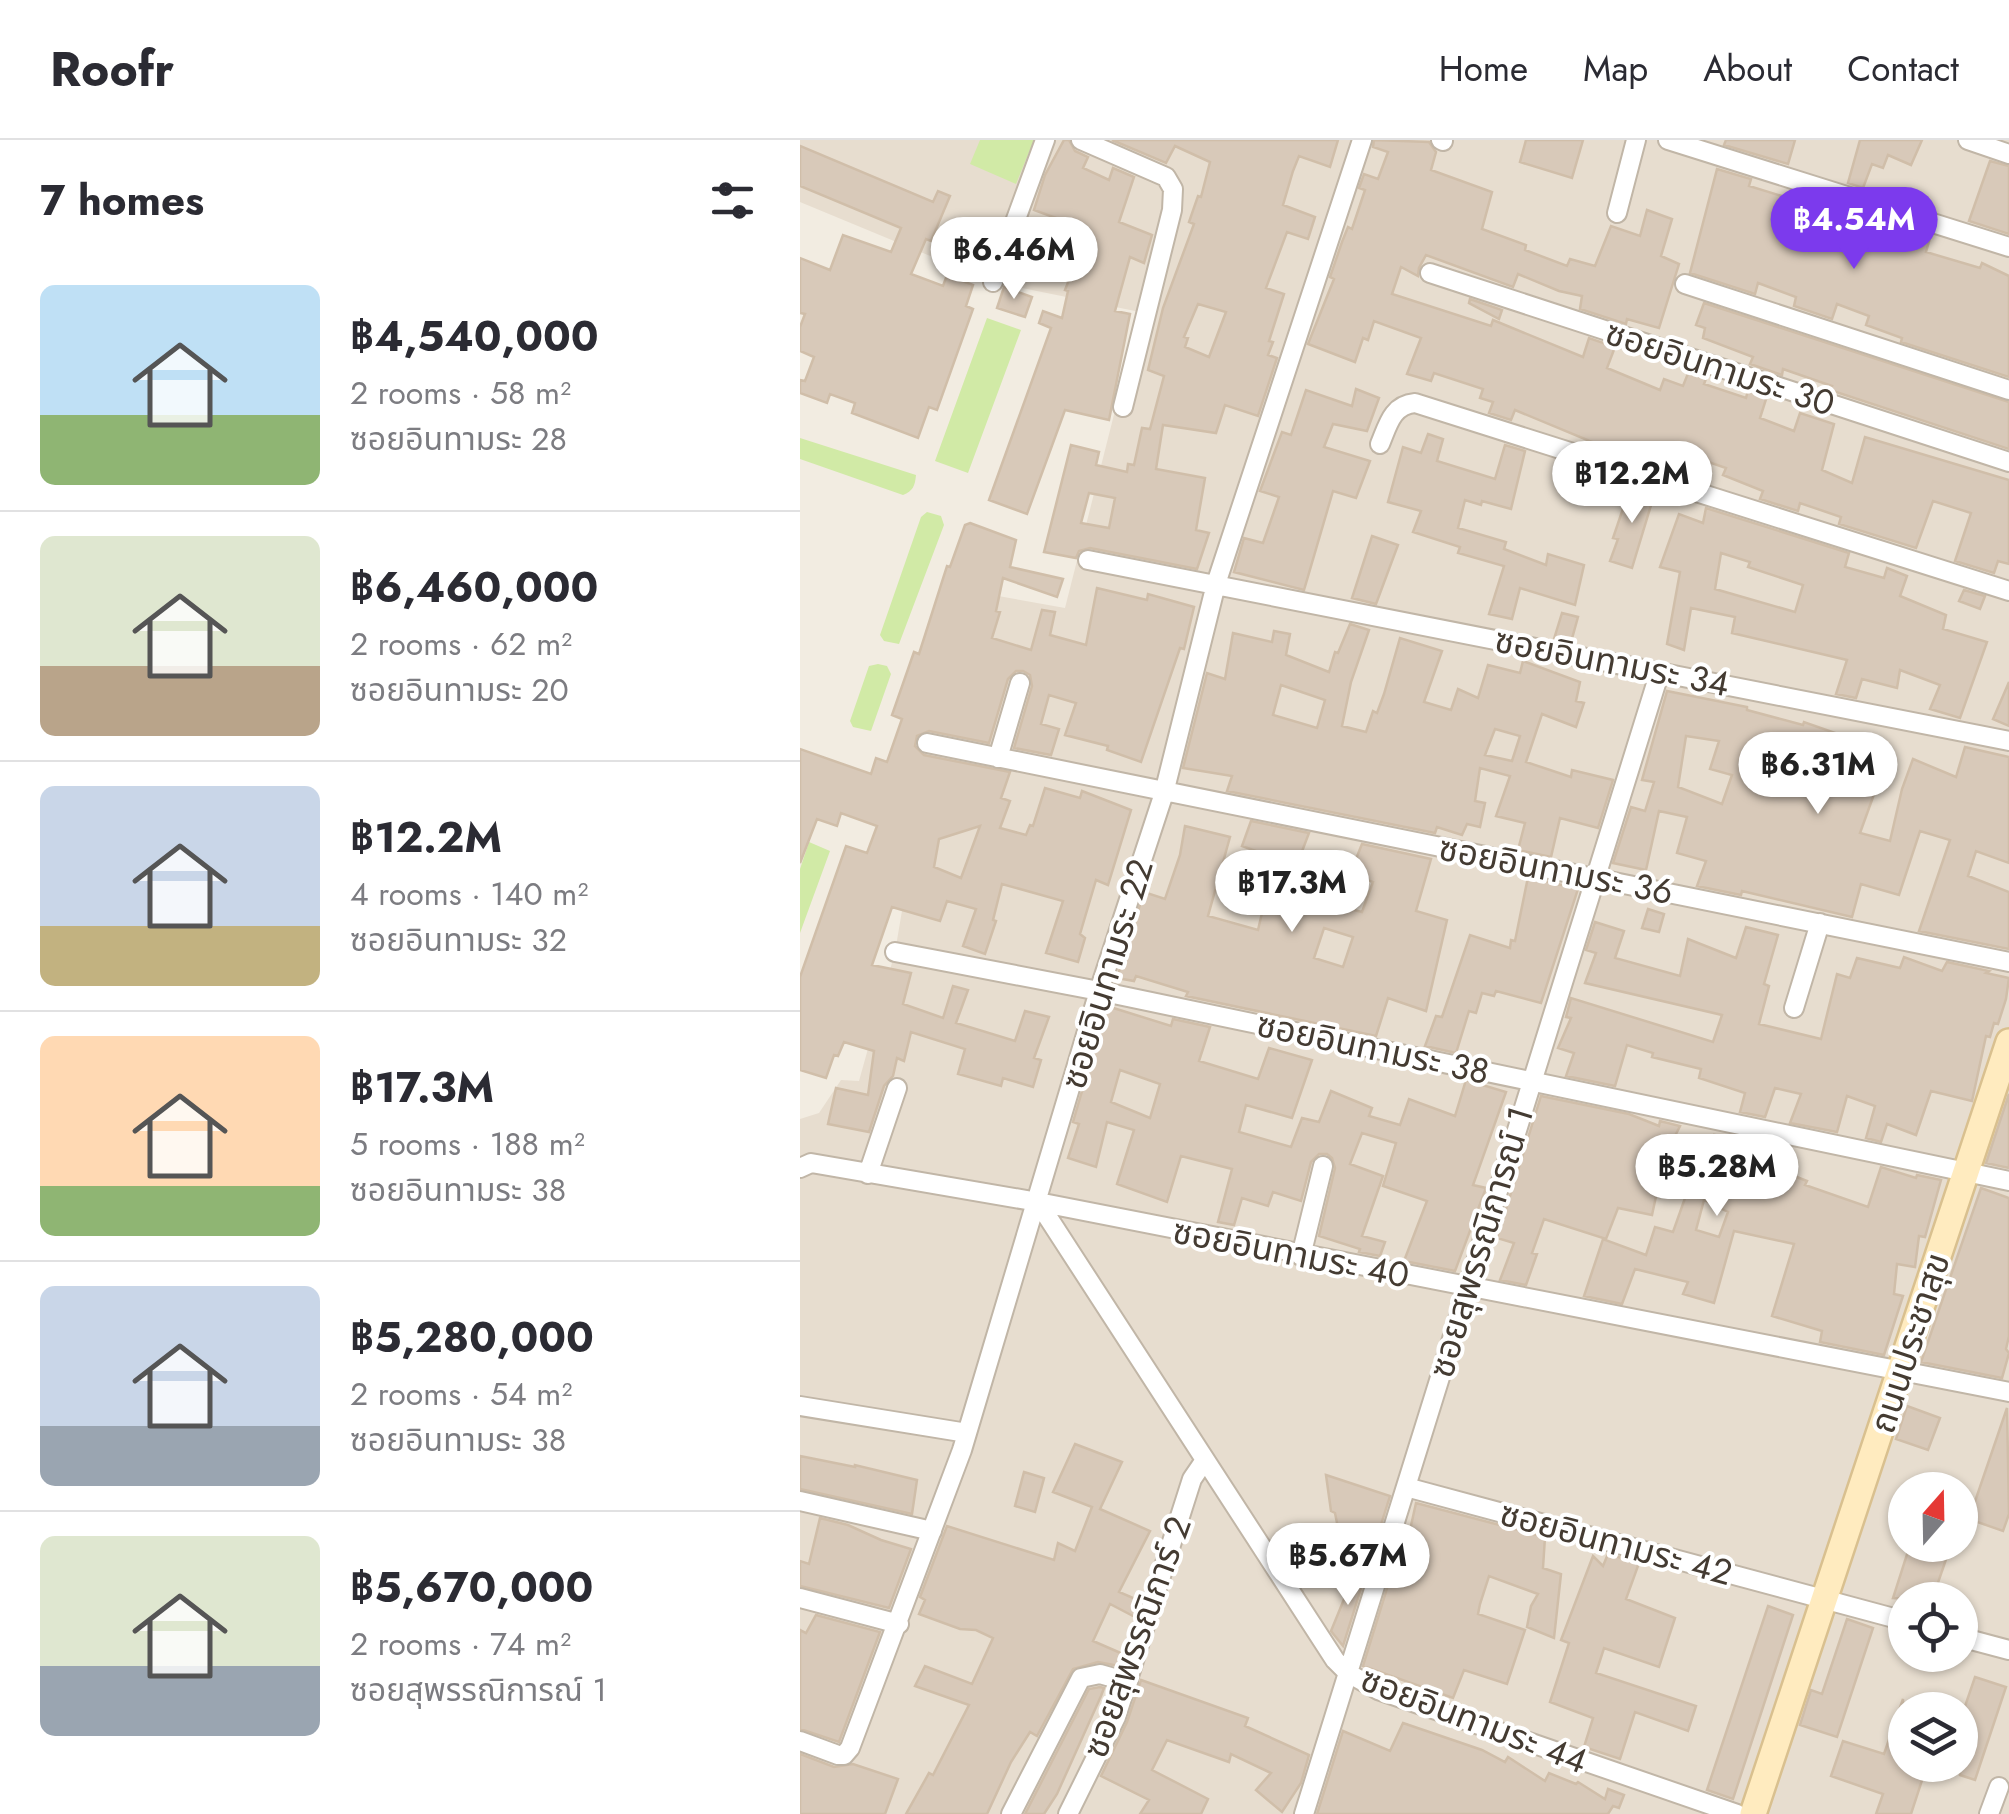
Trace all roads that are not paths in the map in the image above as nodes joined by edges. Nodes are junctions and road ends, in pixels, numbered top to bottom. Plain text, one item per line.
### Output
1 (1045, 140) edge
2 (1081, 140) edge
3 (1362, 140) edge
4 (1636, 140) edge
5 (1668, 140) edge
6 (1968, 140) edge
7 (2009, 154) edge
8 (1617, 214) dead end
9 (2009, 247) edge
10 (1430, 273) dead end
11 (993, 282) dead end
12 (1685, 284) dead end
13 (2009, 390) edge
14 (1123, 407) dead end
15 (1380, 444) dead end
16 (2009, 462) edge
17 (1088, 560) dead end
18 (1216, 584) junction
19 (2009, 591) edge
20 (1660, 671) junction
21 (1020, 683) dead end
22 (2009, 740) edge
23 (927, 743) dead end
24 (998, 758) junction
25 (1164, 793) junction
26 (1596, 877) junction
27 (1820, 923) junction
28 (896, 952) dead end
29 (2009, 962) edge
30 (1100, 991) junction
31 (1794, 1008) dead end
32 (2009, 1042) edge
33 (1531, 1081) junction
34 (897, 1088) dead end
35 (1324, 1166) dead end
36 (800, 1168) edge
37 (1967, 1172) junction
38 (868, 1174) junction
39 (2009, 1180) edge
40 (1038, 1202) junction
41 (1302, 1256) junction
42 (1467, 1288) junction
43 (1901, 1370) junction
44 (2009, 1392) edge
45 (800, 1406) edge
46 (967, 1433) junction
47 (1204, 1460) junction
48 (1406, 1486) junction
49 (800, 1502) edge
50 (932, 1531) junction
51 (800, 1598) edge
52 (1826, 1599) junction
53 (1888, 1616) edge
54 (899, 1624) junction
55 (1978, 1641) edge
56 (2009, 1650) edge
57 (1348, 1673) junction
58 (1128, 1682) junction
59 (800, 1742) edge
60 (1999, 1787) dead end
61 (1011, 1814) edge
62 (1068, 1814) edge
63 (1304, 1814) edge
64 (1737, 1814) edge
65 (1753, 1814) edge
66 (1990, 1814) edge

1 - 11 street
2 - 14 street
3 - 18 street, ซอยอินทามระ 22
4 - 8 street
5 - 9 street
6 - 7 street
10 - 16 street, ซอยอินทามระ 30
12 - 13 street
15 - 19 street
17 - 18 street, ซอยอินทามระ 34
18 - 20 street, ซอยอินทามระ 34
18 - 25 street, ซอยอินทามระ 22
20 - 22 street, ซอยอินทามระ 34
20 - 26 street, ซอยสุพรรณิการณ์ 1
21 - 24 street
23 - 24 street, ซอยอินทามระ 36
24 - 25 street, ซอยอินทามระ 36
25 - 26 street, ซอยอินทามระ 36
25 - 30 street, ซอยอินทามระ 22
26 - 27 street, ซอยอินทามระ 36
26 - 33 street, ซอยสุพรรณิการณ์ 1
27 - 29 street, ซอยอินทามระ 36
27 - 31 street
28 - 30 street, ซอยอินทามระ 38
30 - 33 street, ซอยอินทามระ 38
30 - 40 street, ซอยอินทามระ 22
32 - 37 street, ถนนประชาสุข
33 - 37 street, ซอยอินทามระ 38
33 - 42 street, ซอยสุพรรณิการณ์ 1
34 - 38 street
35 - 41 street
36 - 38 street, ซอยอินทามระ 40
37 - 39 street, ซอยอินทามระ 38
37 - 43 street, ถนนประชาสุข
38 - 40 street, ซอยอินทามระ 40
40 - 41 street, ซอยอินทามระ 40
40 - 46 street, ซอยอินทามระ 22
40 - 47 street, ซอยอินทามระ 44
41 - 42 street, ซอยอินทามระ 40
42 - 43 street, ซอยอินทามระ 40
42 - 48 street, ซอยสุพรรณิการณ์ 1
43 - 44 street, ซอยอินทามระ 40
43 - 52 street, ถนนประชาสุข
45 - 46 street
46 - 50 street, ซอยอินทามระ 22
47 - 57 street, ซอยอินทามระ 44
47 - 58 street, ซอยสุพรรณิการ์ 2
48 - 52 street, ซอยอินทามระ 42
48 - 57 street, ซอยสุพรรณิการณ์ 1
49 - 50 street
50 - 54 street, ซอยอินทามระ 22
51 - 54 street
52 - 53 street, ซอยอินทามระ 42
52 - 65 street, ถนนประชาสุข
54 - 59 street, ซอยอินทามระ 22
55 - 56 street
57 - 63 street, ซอยสุพรรณิการณ์ 1
57 - 64 street, ซอยอินทามระ 44
58 - 61 street
58 - 62 street, ซอยสุพรรณิการ์ 2
60 - 66 street

